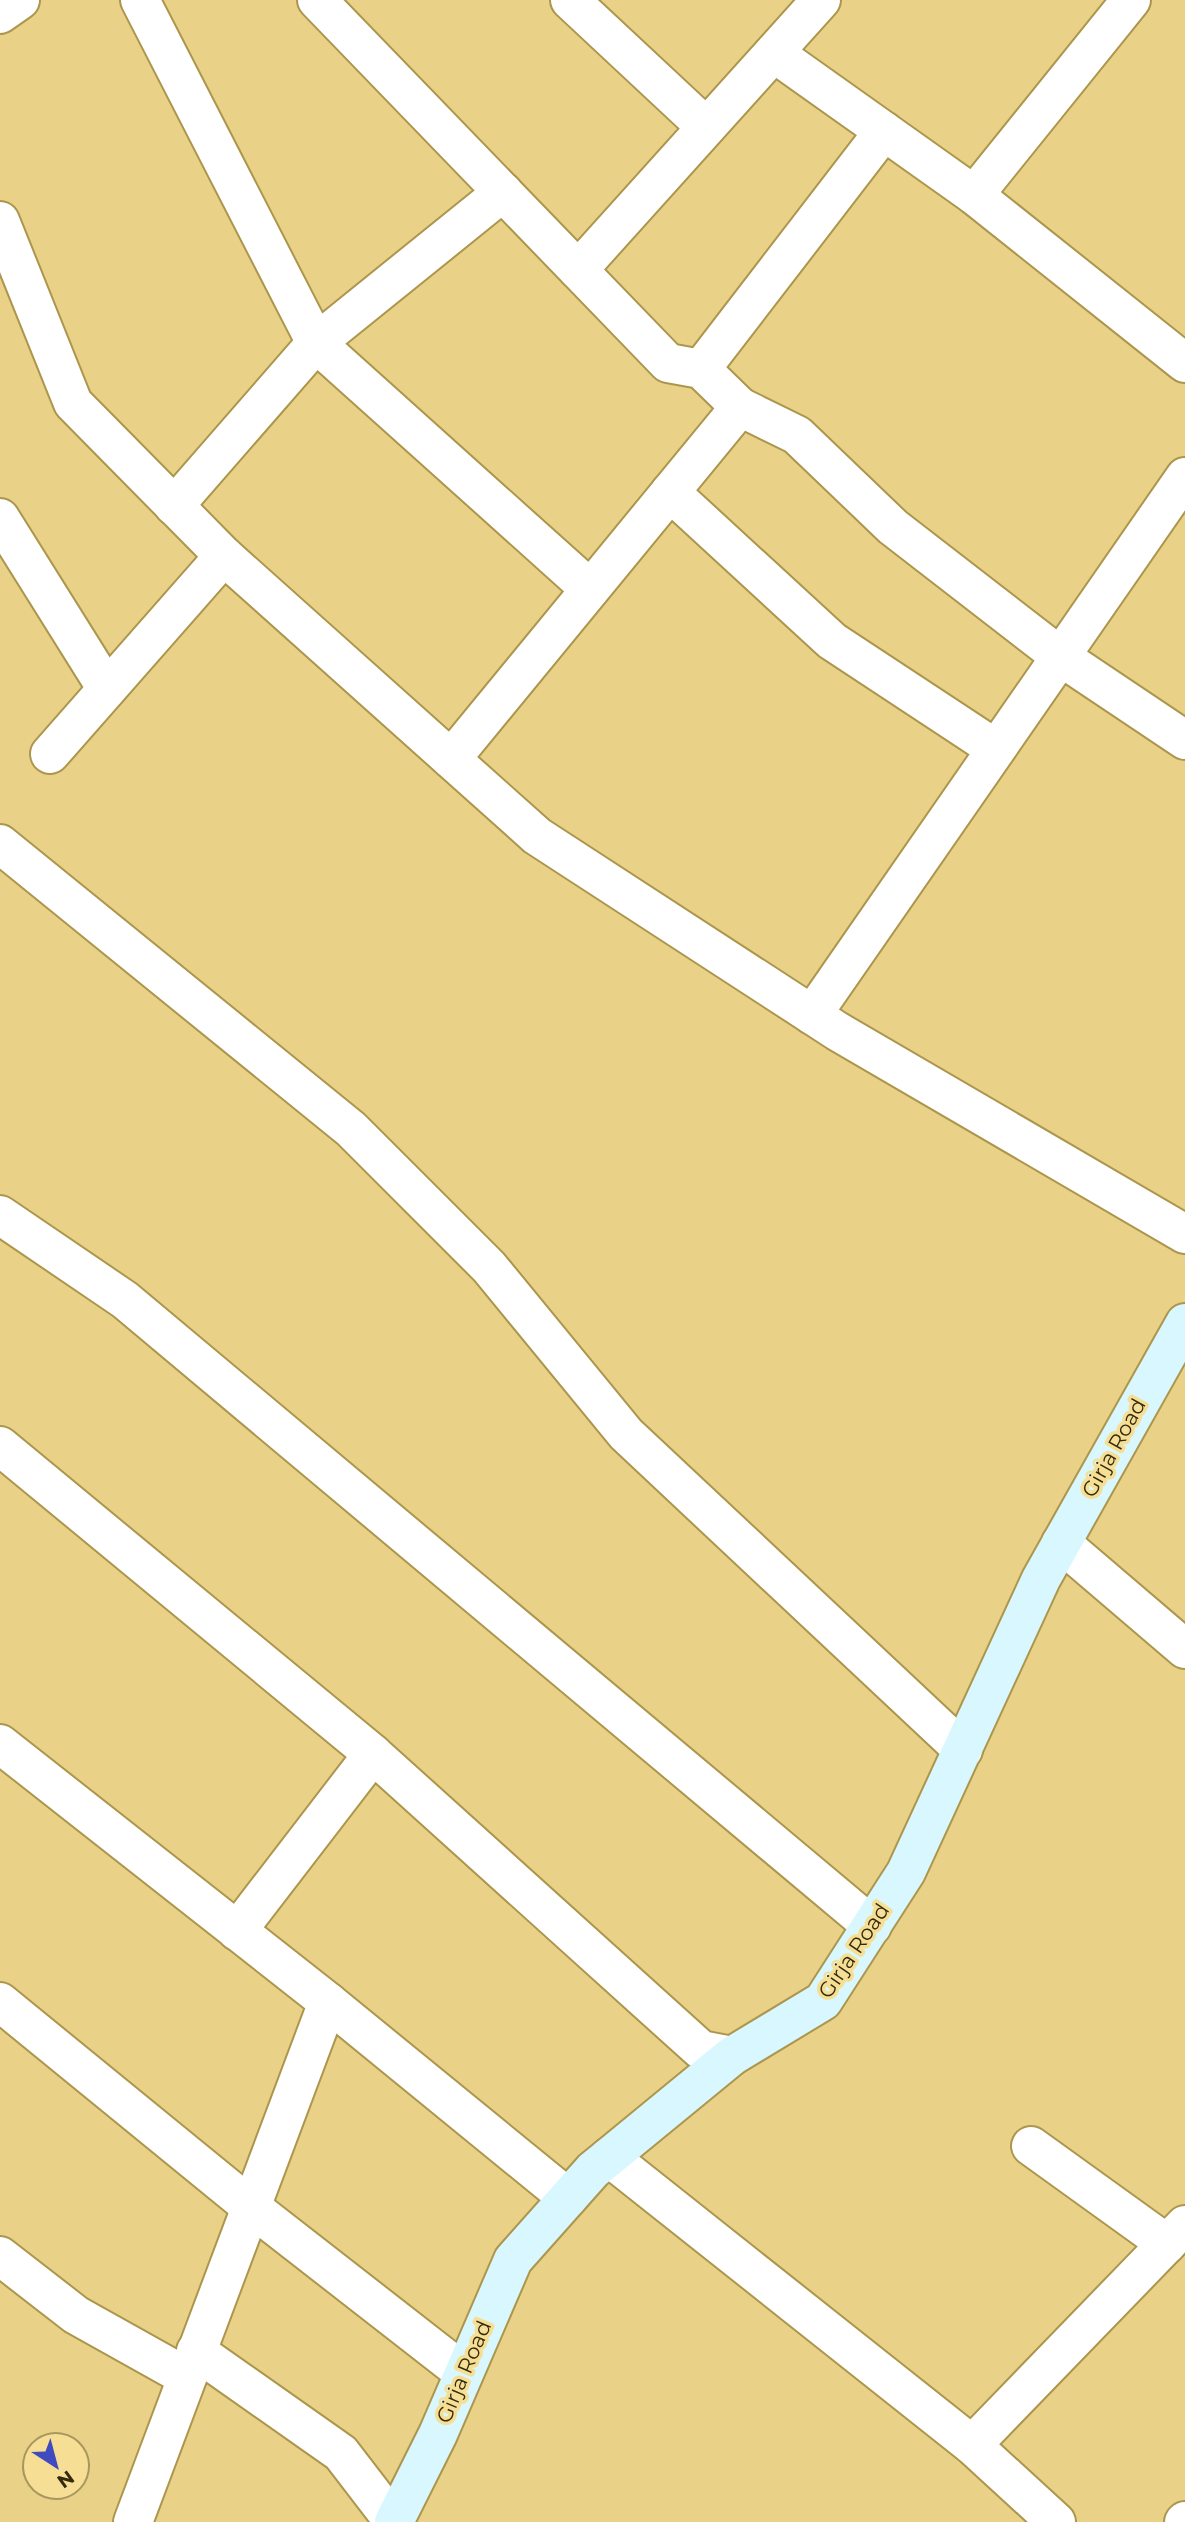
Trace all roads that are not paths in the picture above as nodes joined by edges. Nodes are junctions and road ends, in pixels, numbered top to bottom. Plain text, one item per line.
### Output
1 (20, 0) edge
2 (140, 0) edge
3 (317, 0) edge
4 (570, 0) edge
5 (821, 0) edge
6 (1131, 0) edge
7 (0, 14) edge
8 (774, 53) junction
9 (706, 127) junction
10 (884, 131) junction
11 (503, 192) junction
12 (974, 195) junction
13 (0, 221) edge
14 (578, 270) junction
15 (316, 343) junction
16 (1185, 363) edge
17 (701, 369) junction
18 (740, 407) junction
19 (1185, 477) edge
20 (670, 492) junction
21 (174, 506) junction
22 (0, 518) edge
23 (224, 556) junction
24 (590, 589) junction
25 (1060, 657) junction
26 (107, 689) junction
27 (1185, 740) edge
28 (996, 750) junction
29 (50, 754) dead end
30 (451, 759) junction
31 (0, 844) edge
32 (813, 1015) junction
33 (0, 1215) edge
34 (1185, 1234) edge
35 (1185, 1323) edge
36 (0, 1446) edge
37 (1061, 1543) junction
38 (1185, 1648) edge
39 (0, 1744) edge
40 (962, 1750) junction
41 (373, 1754) junction
42 (872, 1926) junction
43 (237, 1931) junction
44 (0, 2002) edge
45 (328, 2002) junction
46 (732, 2056) junction
47 (1031, 2146) dead end
48 (609, 2157) junction
49 (568, 2198) junction
50 (251, 2207) junction
51 (1176, 2235) edge
52 (0, 2256) edge
53 (192, 2364) junction
54 (464, 2373) junction
55 (972, 2445) junction
56 (133, 2522) edge
57 (394, 2522) edge
58 (1056, 2522) edge

1 - 7 street
2 - 15 street
3 - 11 street
4 - 9 street
5 - 8 street
6 - 12 street
8 - 9 street
8 - 10 street
9 - 14 street
10 - 12 street
10 - 17 street
11 - 14 street
11 - 15 street
12 - 16 street
13 - 21 street
14 - 17 street
15 - 21 street
15 - 24 street
17 - 18 street
18 - 20 street
18 - 25 street
19 - 25 street
20 - 24 street
20 - 28 street
21 - 23 street
22 - 26 street
23 - 26 street
23 - 30 street
24 - 30 street
25 - 27 street
25 - 28 street
26 - 29 street
28 - 32 street
30 - 32 street
31 - 40 street
32 - 34 street
33 - 42 street
35 - 37 main road, Girja Road
36 - 41 street
37 - 38 street
37 - 40 main road, Girja Road
39 - 43 street
40 - 42 main road, Girja Road
41 - 43 street
41 - 46 street
42 - 46 main road, Girja Road
43 - 45 street
44 - 50 street
45 - 49 street
45 - 50 street
46 - 48 main road, Girja Road
47 - 51 street
48 - 49 main road, Girja Road
48 - 55 street
49 - 54 main road, Girja Road
50 - 53 street
50 - 54 street
51 - 55 street
52 - 53 street
53 - 56 street
53 - 57 street
54 - 57 main road, Girja Road
55 - 58 street

